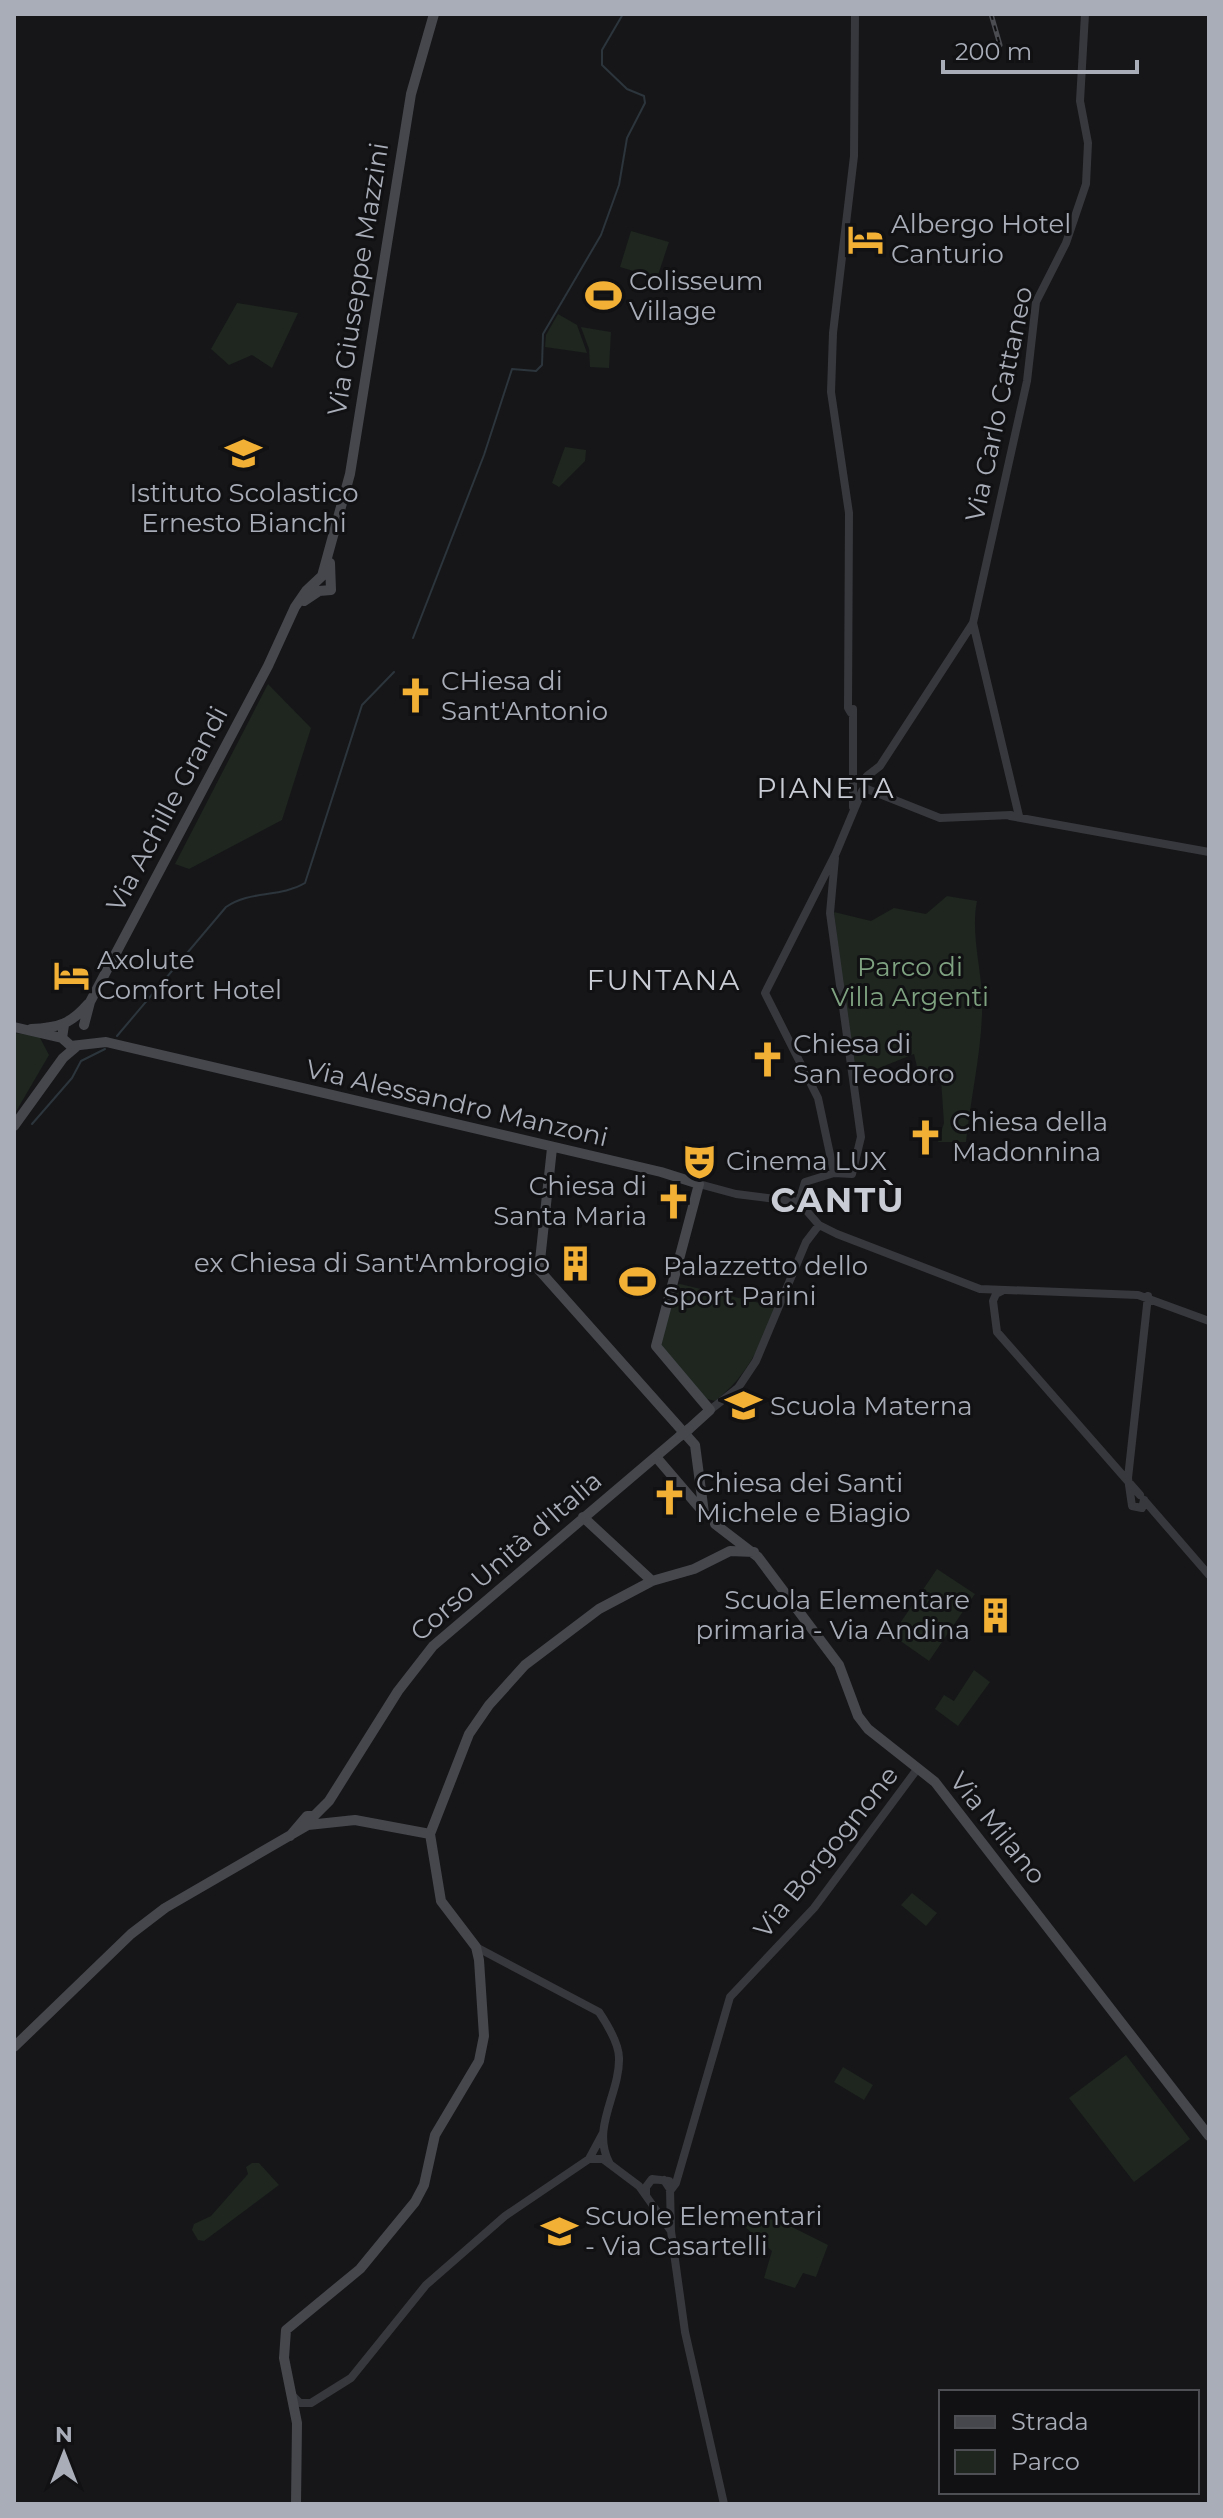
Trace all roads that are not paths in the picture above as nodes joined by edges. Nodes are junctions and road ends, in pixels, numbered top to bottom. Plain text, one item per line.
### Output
1 (434, 14) edge
2 (855, 14) edge
3 (1085, 14) edge
4 (322, 582) joint
5 (973, 623) junction
6 (851, 755) junction
7 (865, 775) junction
8 (859, 787) junction
9 (1015, 814) junction
10 (1209, 852) edge
11 (836, 853) junction
12 (14, 1027) edge
13 (31, 1029) junction
14 (78, 1032) junction
15 (63, 1040) junction
16 (44, 1083) junction
17 (14, 1126) edge
18 (552, 1148) junction
19 (834, 1173) junction
20 (699, 1184) junction
21 (799, 1202) junction
22 (819, 1225) junction
23 (984, 1290) junction
24 (1003, 1291) junction
25 (1148, 1296) junction
26 (993, 1301) junction
27 (1209, 1321) edge
28 (710, 1410) junction
29 (656, 1457) junction
30 (1130, 1470) junction
31 (1117, 1471) junction
32 (1128, 1484) junction
33 (704, 1513) junction
34 (583, 1517) junction
35 (715, 1524) junction
36 (730, 1551) junction
37 (754, 1552) junction
38 (1209, 1575) edge
39 (652, 1581) junction
40 (918, 1768) junction
41 (310, 1821) junction
42 (430, 1834) junction
43 (480, 1954) junction
44 (14, 2047) edge
45 (603, 2133) junction
46 (1209, 2136) edge
47 (589, 2159) junction
48 (609, 2163) junction
49 (628, 2177) junction
50 (678, 2178) junction
51 (650, 2180) junction
52 (664, 2180) junction
53 (670, 2192) junction
54 (649, 2197) junction
55 (671, 2231) junction
56 (294, 2397) junction
57 (308, 2404) junction
58 (297, 2423) junction
59 (296, 2504) edge
60 (724, 2504) edge

1 - 4 main road, Via Giuseppe Mazzini
2 - 6 street
3 - 5 street, Via Carlo Cattaneo
4 - 14 main road, Via Achille Grandi
5 - 7 street, Via Carlo Cattaneo
5 - 9 street
6 - 7 street
6 - 8 street
7 - 8 street, Via Carlo Cattaneo
7 - 8 street
8 - 9 street
8 - 11 street
9 - 10 street
11 - 19 street
11 - 19 street
12 - 13 main road
13 - 14 main road
13 - 15 main road, Via Alessandro Manzoni
14 - 15 main road, Via Alessandro Manzoni
14 - 15 main road, Via Achille Grandi
14 - 16 main road
14 - 18 main road, Via Alessandro Manzoni
15 - 16 main road, Via Achille Grandi
16 - 17 main road
18 - 20 main road, Via Alessandro Manzoni
18 - 33 main road
19 - 21 street
20 - 21 street, Via Alessandro Manzoni
20 - 28 main road
21 - 22 street
22 - 23 street
22 - 28 street
23 - 24 street
23 - 26 street
24 - 25 street
24 - 26 street
25 - 27 street
25 - 30 street
26 - 31 street
28 - 29 main road, Corso Unità d'Italia
29 - 33 main road
29 - 34 main road, Corso Unità d'Italia
30 - 31 street
30 - 32 street
31 - 32 street
32 - 38 street
33 - 35 main road
34 - 39 main road
34 - 41 main road, Corso Unità d'Italia
35 - 36 main road
35 - 37 main road, Via Milano
36 - 37 main road
36 - 39 main road
37 - 40 main road, Via Milano
39 - 42 main road
40 - 46 main road, Via Milano
40 - 50 street, Via Borgognone
41 - 42 main road
41 - 44 main road
42 - 43 main road
43 - 45 street
43 - 56 main road
45 - 47 street
45 - 48 street
47 - 48 street
47 - 57 street
48 - 49 street
49 - 51 street
49 - 54 street
50 - 52 street
50 - 53 street, Via Borgognone
51 - 52 street
51 - 54 street
52 - 53 street
53 - 54 street
53 - 55 street
54 - 55 street
55 - 60 street
56 - 57 street
56 - 58 main road
57 - 58 street
58 - 59 main road

